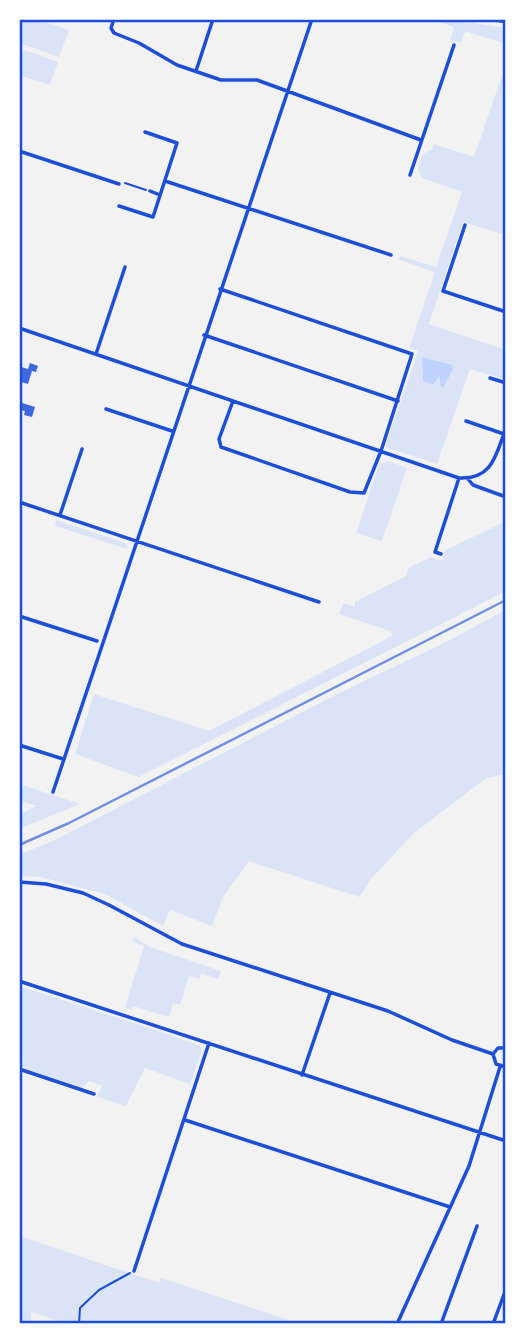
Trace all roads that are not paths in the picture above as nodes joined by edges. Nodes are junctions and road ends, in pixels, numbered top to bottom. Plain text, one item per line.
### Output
1 (114, 19) edge
2 (213, 19) edge
3 (312, 19) edge
4 (489, 19) edge
5 (506, 21) edge
6 (454, 45) dead end
7 (196, 71) junction
8 (287, 93) junction
9 (145, 132) dead end
10 (421, 140) junction
11 (19, 151) edge
12 (410, 175) dead end
13 (165, 181) junction
14 (119, 184) road end
15 (150, 191) road end
16 (160, 195) junction
17 (119, 206) dead end
18 (247, 208) junction
19 (465, 225) dead end
20 (391, 255) dead end
21 (125, 267) dead end
22 (220, 289) junction
23 (506, 312) edge
24 (19, 328) edge
25 (204, 335) junction
26 (96, 354) junction
27 (491, 378) dead end
28 (506, 383) edge
29 (187, 386) junction
30 (233, 401) junction
31 (398, 401) junction
32 (106, 409) dead end
33 (466, 421) dead end
34 (172, 431) junction
35 (505, 431) edge
36 (82, 449) dead end
37 (381, 451) junction
38 (459, 478) junction
39 (468, 479) junction
40 (506, 496) edge
41 (19, 502) edge
42 (60, 515) junction
43 (137, 542) junction
44 (441, 554) dead end
45 (319, 602) dead end
46 (19, 616) edge
47 (97, 641) dead end
48 (19, 745) edge
49 (64, 759) junction
50 (52, 792) dead end
51 (19, 882) edge
52 (19, 981) edge
53 (330, 993) junction
54 (209, 1044) junction
55 (506, 1048) edge
56 (493, 1054) junction
57 (500, 1067) junction
58 (506, 1067) edge
59 (19, 1069) edge
60 (302, 1075) junction
61 (94, 1094) dead end
62 (185, 1120) junction
63 (480, 1133) junction
64 (506, 1141) edge
65 (450, 1207) junction
66 (477, 1226) dead end
67 (134, 1271) road end
68 (506, 1289) edge
69 (397, 1324) edge
70 (441, 1324) edge
71 (493, 1324) edge

1 - 7 street
2 - 7 street
3 - 8 street
4 - 5 street
6 - 10 street
7 - 8 street
8 - 10 street
8 - 18 street
9 - 13 street
10 - 12 street
11 - 14 street
13 - 16 street
13 - 18 street
15 - 16 street
16 - 17 street
18 - 20 street
18 - 22 street
19 - 23 street
21 - 26 street
22 - 25 street
22 - 31 street
24 - 26 street
25 - 29 street
25 - 31 street
26 - 29 street
27 - 28 street
29 - 30 street
29 - 34 street
30 - 37 street
30 - 37 street
31 - 37 street
32 - 34 street
33 - 35 street
34 - 43 street
35 - 39 street
36 - 42 street
37 - 38 street
38 - 39 street
38 - 44 street
39 - 40 street
41 - 42 street
42 - 43 street
43 - 45 street
43 - 49 street
46 - 47 street
48 - 49 street
49 - 50 street
51 - 53 street
52 - 54 street
53 - 56 street
53 - 60 street
54 - 60 street
54 - 62 street
55 - 56 street
56 - 57 street
57 - 58 street
57 - 63 street
59 - 61 street
60 - 63 street
62 - 65 street
62 - 67 street
63 - 64 street
63 - 65 street
65 - 69 street
66 - 70 street
68 - 71 street

